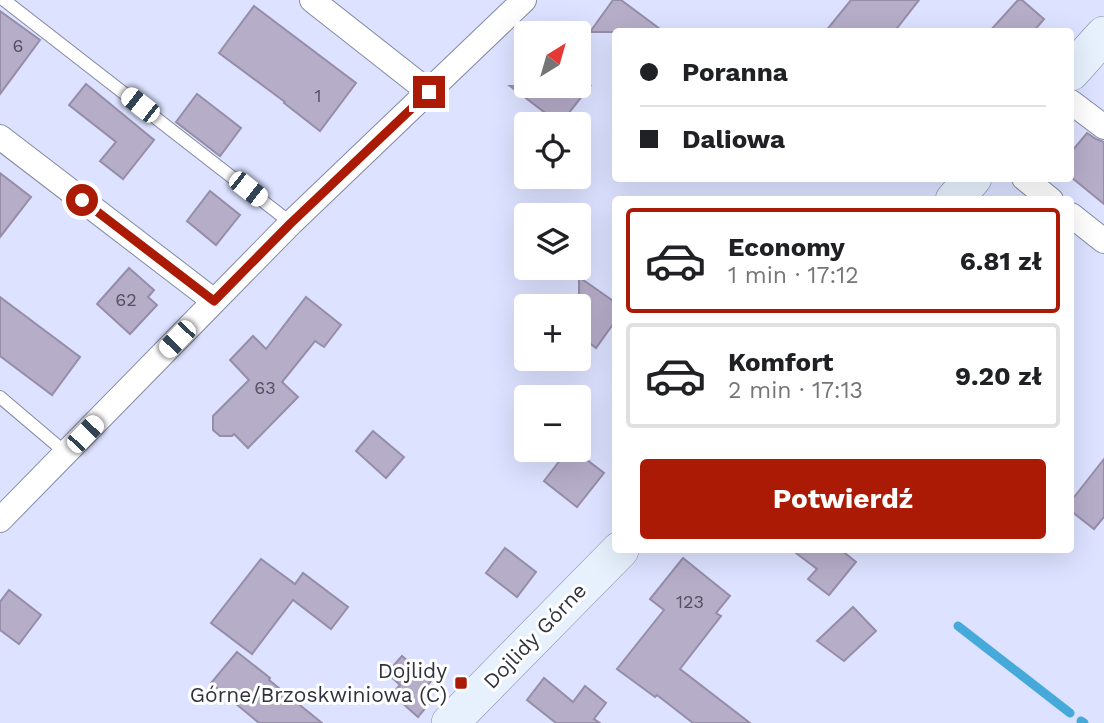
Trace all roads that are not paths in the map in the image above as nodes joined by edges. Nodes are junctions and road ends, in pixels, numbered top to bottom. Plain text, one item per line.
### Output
1 (4, 0) edge
2 (312, 0) edge
3 (524, 0) edge
4 (1104, 35) edge
5 (1074, 69) edge
6 (429, 92) junction
7 (1074, 104) edge
8 (1104, 127) edge
9 (0, 137) edge
10 (970, 182) edge
11 (1029, 182) edge
12 (957, 196) edge
13 (1046, 196) edge
14 (1074, 217) edge
15 (291, 223) junction
16 (1104, 241) edge
17 (214, 301) junction
18 (0, 397) edge
19 (66, 453) junction
20 (0, 520) edge
21 (617, 553) edge
22 (450, 723) edge

1 - 15 lane
2 - 6 street
3 - 6 street
4 - 5 street
6 - 15 street
7 - 8 street
9 - 17 street
10 - 12 street
11 - 13 street
14 - 16 street
15 - 17 street
17 - 19 street
18 - 19 lane
19 - 20 street
21 - 22 street, Dojlidy Górne

